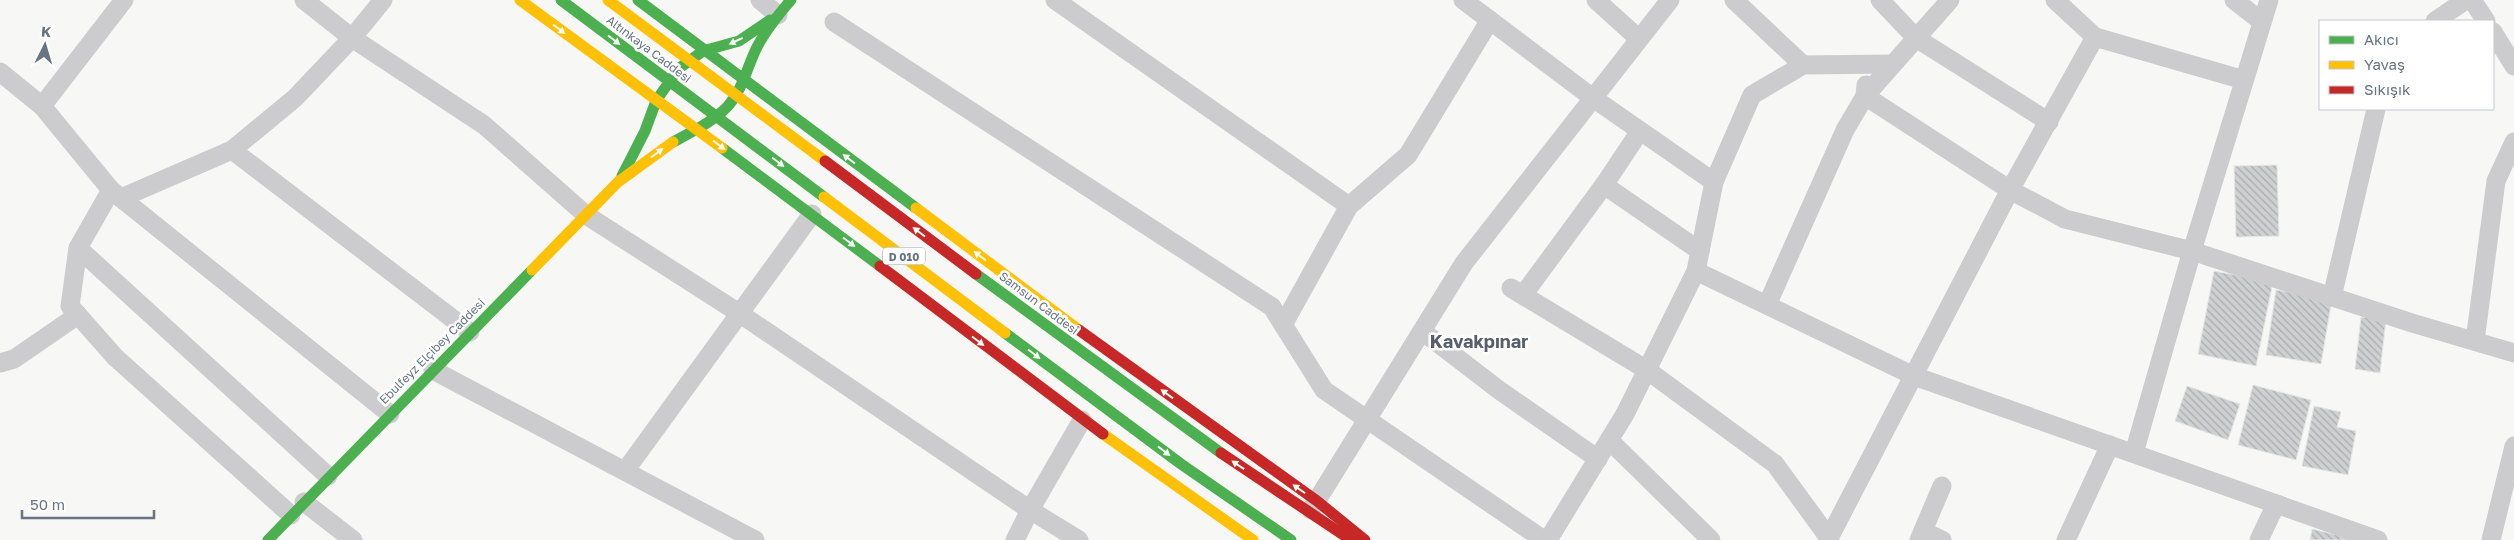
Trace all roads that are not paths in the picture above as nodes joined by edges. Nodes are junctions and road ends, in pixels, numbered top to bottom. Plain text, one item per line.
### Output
1 (124, 0) edge
2 (304, 0) edge
3 (383, 0) edge
4 (520, 0) edge
5 (561, 0) edge
6 (608, 0) edge
7 (638, 0) edge
8 (760, 0) edge
9 (791, 0) edge
10 (1055, 0) edge
11 (1464, 0) edge
12 (1596, 0) edge
13 (1670, 0) edge
14 (1734, 0) edge
15 (1880, 0) edge
16 (1950, 0) edge
17 (2055, 0) edge
18 (2234, 0) edge
19 (2269, 0) edge
20 (2466, 0) edge
21 (2472, 0) edge
22 (778, 15) junction
23 (1490, 20) junction
24 (2436, 20) edge
25 (2485, 20) edge
26 (2261, 21) junction
27 (834, 22) dead end
28 (2494, 34) edge
29 (2095, 37) junction
30 (352, 38) junction
31 (1916, 38) junction
32 (1639, 39) junction
33 (703, 51) junction
34 (1867, 64) junction
35 (1893, 64) junction
36 (1802, 65) junction
37 (2514, 66) edge
38 (0, 72) edge
39 (2244, 80) junction
40 (715, 81) joint
41 (744, 81) junction
42 (1865, 96) junction
43 (1593, 98) junction
44 (656, 101) junction
45 (42, 106) junction
46 (2376, 110) edge
47 (2049, 122) junction
48 (697, 130) junction
49 (1640, 131) junction
50 (2514, 142) edge
51 (232, 150) junction
52 (618, 182) junction
53 (1714, 182) junction
54 (1604, 185) junction
55 (2010, 190) junction
56 (116, 194) junction
57 (1350, 206) junction
58 (812, 214) junction
59 (586, 215) junction
60 (78, 248) junction
61 (1700, 251) junction
62 (2192, 251) junction
63 (1696, 271) junction
64 (2332, 297) junction
65 (1767, 305) junction
66 (739, 313) junction
67 (78, 315) junction
68 (1283, 325) junction
69 (1422, 331) junction
70 (470, 332) junction
71 (2475, 341) junction
72 (2514, 353) edge
73 (0, 363) edge
74 (433, 370) junction
75 (1647, 370) junction
76 (1914, 376) junction
77 (390, 414) junction
78 (1082, 420) junction
79 (1368, 420) junction
80 (1609, 440) junction
81 (2110, 445) junction
82 (2514, 446) edge
83 (2134, 453) junction
84 (1598, 459) junction
85 (625, 471) junction
86 (328, 476) junction
87 (1942, 486) dead end
88 (2276, 504) junction
89 (1313, 507) junction
90 (298, 509) junction
91 (1030, 510) junction
92 (1921, 536) edge
93 (1248, 539) edge
94 (1828, 539) edge
95 (268, 540) edge
96 (353, 540) edge
97 (755, 540) edge
98 (1015, 540) edge
99 (1079, 540) edge
100 (1291, 540) edge
101 (1351, 540) edge
102 (1365, 540) edge
103 (1544, 540) edge
104 (1548, 540) edge
105 (1711, 540) edge
106 (1942, 540) edge
107 (2066, 540) edge
108 (2259, 540) edge
109 (2378, 540) edge
110 (2491, 540) edge

1 - 45 street
2 - 30 street
3 - 30 street
4 -> 44 main road
5 -> 100 main road, Altınkaya Caddesi / D 010
6 - 40 main road, Altınkaya Caddesi / D 010
7 - 33 main road
8 - 22 street
9 - 22 main road
10 - 57 street
11 - 23 street
12 - 32 street
13 - 32 street
14 - 36 street
15 - 31 street
16 - 31 street
17 - 29 street
18 - 26 street
19 - 26 street
20 - 24 street
21 - 25 street
22 -> 33 main road
22 - 41 main road, Ebulfeyz Elçibey Caddesi
23 - 43 street
23 - 57 street
26 - 39 street
27 - 68 street
28 - 37 street
29 - 39 street
29 - 47 street
30 - 51 street
30 - 59 street
31 - 35 street
31 - 47 street
32 - 43 street
33 - 41 main road
33 - 44 main road, Ebulfeyz Elçibey Caddesi
34 - 35 street
34 - 36 street
34 - 42 street
35 - 42 street
36 - 53 street
38 - 45 street
39 - 62 street
89 -> 40 main road, Samsun Caddesi / D 010
41 - 48 main road, Ebulfeyz Elçibey Caddesi
89 -> 41 main road
42 - 55 street
42 - 65 street
43 - 49 street
43 - 69 street
44 - 48 main road
44 - 52 main road, Ebulfeyz Elçibey Caddesi
45 - 56 street
46 - 64 street
47 - 55 street
52 -> 48 main road, Ebulfeyz Elçibey Caddesi
48 -> 58 main road
49 - 53 street
49 - 54 street
50 - 71 street
51 - 56 street
51 - 70 street
52 - 59 main road, Ebulfeyz Elçibey Caddesi
53 - 61 street
54 - 61 street
54 - 75 street
55 - 62 street
55 - 76 street
56 - 60 street
56 - 77 street
57 - 68 street
58 - 66 street
58 -> 78 main road
59 - 66 street
59 - 70 main road, Ebulfeyz Elçibey Caddesi
60 - 67 street
60 - 86 street
61 - 63 street
62 - 64 street
62 - 83 street
63 - 65 street
63 - 75 street
64 - 71 street
65 - 76 street
66 - 85 street
66 - 91 street
67 - 73 street
67 - 90 street
68 - 79 street
69 - 79 street
69 - 84 street
70 - 74 main road, Ebulfeyz Elçibey Caddesi
71 - 72 street
74 - 77 main road, Ebulfeyz Elçibey Caddesi
74 - 85 street
75 - 80 street
75 - 94 street
76 - 81 street
76 - 94 street
77 - 86 main road, Ebulfeyz Elçibey Caddesi
78 - 91 street
78 - 93 main road
79 - 89 street
79 - 103 street
80 - 84 street
80 - 105 street
81 - 83 street
81 - 107 street
82 - 110 street
83 - 88 street
84 - 104 street
85 - 97 street
86 - 90 main road, Ebulfeyz Elçibey Caddesi
87 - 92 street
88 - 108 street
88 - 109 street
89 - 101 main road, Samsun Caddesi / D 010
89 - 102 main road
90 - 95 main road, Ebulfeyz Elçibey Caddesi
90 - 96 street
91 - 98 street
91 - 99 street
92 - 106 street

